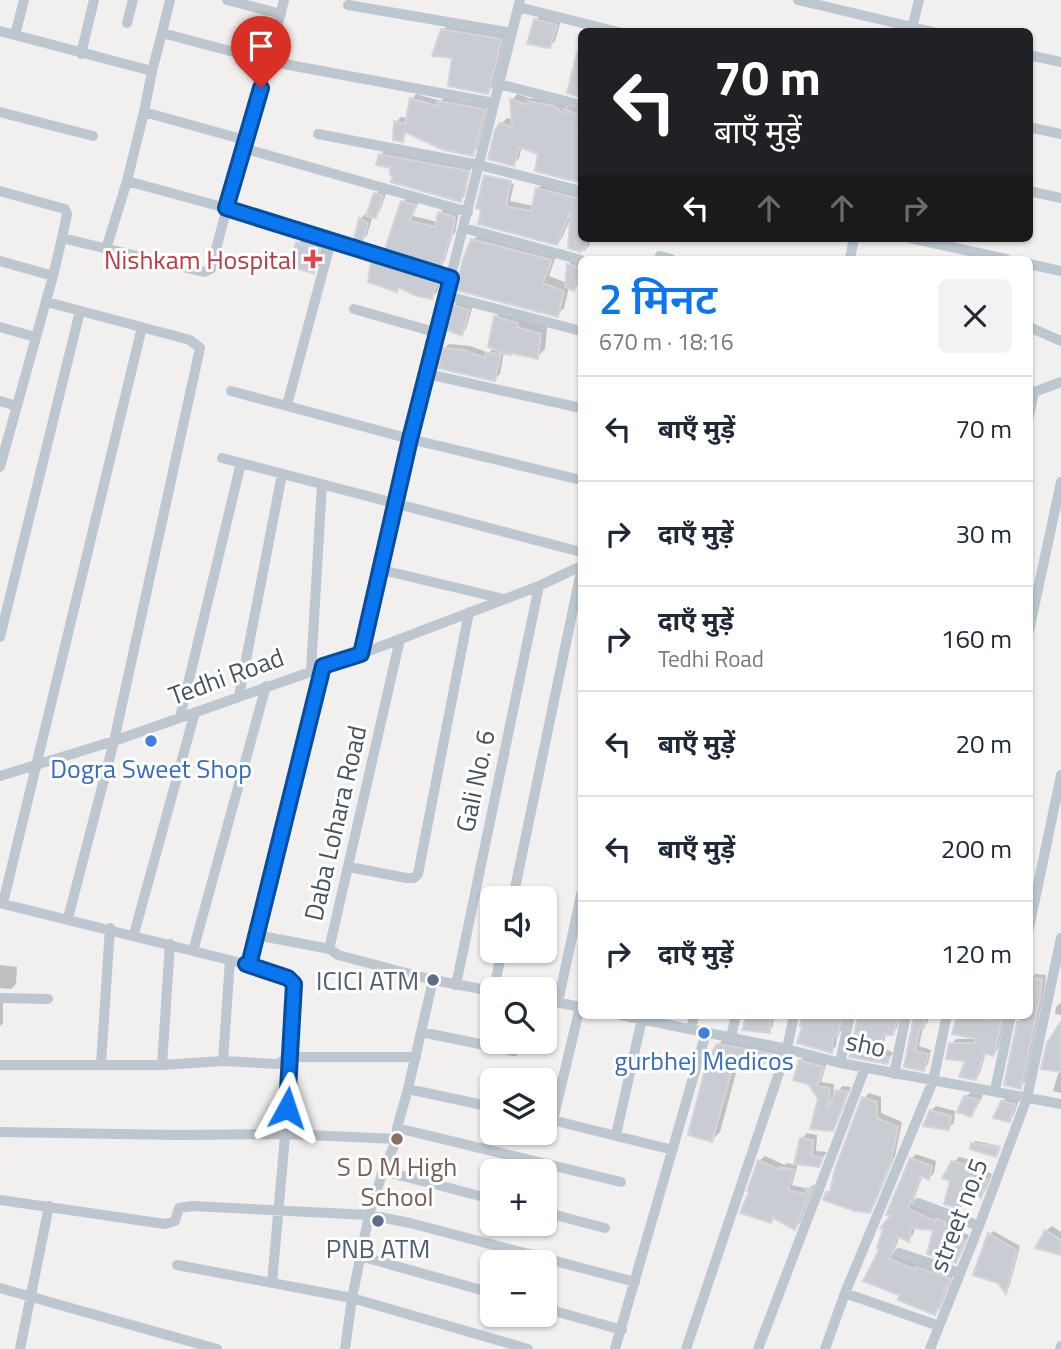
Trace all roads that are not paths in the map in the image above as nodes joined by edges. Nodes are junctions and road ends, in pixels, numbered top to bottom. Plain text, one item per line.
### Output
1 (24, 0) edge
2 (94, 0) edge
3 (133, 0) edge
4 (170, 0) edge
5 (227, 0) edge
6 (284, 0) edge
7 (798, 0) edge
8 (919, 0) edge
9 (519, 3) edge
10 (348, 5) dead end
11 (281, 15) junction
12 (127, 23) dead end
13 (604, 28) edge
14 (908, 28) edge
15 (912, 28) edge
16 (0, 32) edge
17 (162, 33) junction
18 (512, 33) junction
19 (15, 35) junction
20 (81, 54) junction
21 (1033, 56) edge
22 (1060, 59) edge
23 (268, 61) junction
24 (152, 71) junction
25 (499, 84) junction
26 (494, 103) junction
27 (578, 104) edge
28 (0, 112) edge
29 (144, 112) junction
30 (1033, 128) edge
31 (318, 134) dead end
32 (1061, 134) edge
33 (93, 136) dead end
34 (244, 144) junction
35 (479, 165) junction
36 (127, 181) junction
37 (578, 190) edge
38 (0, 191) edge
39 (1033, 192) edge
40 (1061, 198) edge
41 (226, 208) junction
42 (468, 212) junction
43 (464, 228) junction
44 (62, 238) junction
45 (331, 241) junction
46 (928, 242) edge
47 (106, 248) junction
48 (992, 256) edge
49 (578, 259) edge
50 (0, 261) edge
51 (1033, 265) edge
52 (1061, 271) edge
53 (53, 276) junction
54 (451, 278) junction
55 (447, 296) junction
56 (47, 302) junction
57 (354, 309) dead end
58 (80, 312) junction
59 (0, 327) edge
60 (142, 327) junction
61 (1033, 329) edge
62 (578, 330) edge
63 (438, 333) junction
64 (35, 337) junction
65 (1061, 341) edge
66 (428, 374) junction
67 (1061, 382) edge
68 (231, 391) dead end
69 (1033, 391) edge
70 (0, 401) edge
71 (17, 405) junction
72 (287, 405) junction
73 (578, 407) edge
74 (410, 439) junction
75 (222, 458) dead end
76 (241, 463) junction
77 (0, 467) edge
78 (282, 474) junction
79 (578, 479) edge
80 (1061, 482) edge
81 (322, 484) junction
82 (397, 503) junction
83 (578, 551) edge
84 (578, 567) edge
85 (382, 570) junction
86 (539, 586) junction
87 (578, 586) edge
88 (504, 599) junction
89 (469, 612) junction
90 (1033, 612) edge
91 (0, 637) edge
92 (400, 639) junction
93 (361, 654) junction
94 (323, 666) junction
95 (311, 670) junction
96 (266, 686) junction
97 (239, 696) junction
98 (195, 712) junction
99 (180, 717) junction
100 (114, 741) junction
101 (36, 765) junction
102 (1061, 775) edge
103 (0, 776) edge
104 (349, 867) junction
105 (516, 886) edge
106 (1, 903) edge
107 (578, 909) edge
108 (1033, 909) edge
109 (68, 918) junction
110 (110, 928) junction
111 (134, 934) junction
112 (256, 935) junction
113 (1061, 938) edge
114 (170, 944) junction
115 (330, 949) junction
116 (194, 951) junction
117 (230, 960) junction
118 (246, 964) junction
119 (433, 980) junction
120 (456, 985) junction
121 (480, 988) edge
122 (0, 998) edge
123 (48, 999) dead end
124 (558, 1002) joint
125 (578, 1006) edge
126 (578, 1018) edge
127 (642, 1019) joint
128 (693, 1019) edge
129 (735, 1019) edge
130 (793, 1019) edge
131 (849, 1019) edge
132 (905, 1019) edge
133 (946, 1019) edge
134 (1010, 1019) edge
135 (691, 1029) junction
136 (421, 1032) junction
137 (706, 1033) junction
138 (731, 1037) junction
139 (480, 1044) edge
140 (787, 1049) junction
141 (292, 1057) junction
142 (416, 1057) junction
143 (223, 1061) junction
144 (841, 1063) junction
145 (101, 1064) junction
146 (0, 1065) edge
147 (162, 1065) junction
148 (864, 1068) junction
149 (894, 1074) junction
150 (933, 1081) junction
151 (408, 1090) junction
152 (995, 1090) junction
153 (557, 1091) edge
154 (1027, 1098) junction
155 (1061, 1104) edge
156 (480, 1105) edge
157 (557, 1121) edge
158 (0, 1132) edge
159 (285, 1133) junction
160 (397, 1133) junction
161 (616, 1135) junction
162 (673, 1150) junction
163 (383, 1171) junction
164 (621, 1182) dead end
165 (480, 1196) edge
166 (0, 1200) edge
167 (918, 1203) dead end
168 (49, 1206) junction
169 (279, 1210) junction
170 (369, 1214) junction
171 (557, 1215) edge
172 (979, 1226) junction
173 (605, 1228) dead end
174 (899, 1253) dead end
175 (360, 1256) junction
176 (177, 1265) dead end
177 (960, 1273) junction
178 (635, 1282) junction
179 (272, 1283) junction
180 (0, 1288) edge
181 (480, 1290) edge
182 (845, 1293) junction
183 (32, 1296) junction
184 (352, 1298) junction
185 (557, 1312) edge
186 (939, 1326) junction
187 (622, 1330) junction
188 (347, 1348) edge
189 (20, 1349) edge
190 (217, 1349) edge
191 (528, 1349) edge
192 (615, 1349) edge
193 (685, 1349) edge
194 (758, 1349) edge
195 (825, 1349) edge
196 (930, 1349) edge

1 - 19 street
2 - 20 street
3 - 12 street
4 - 17 street
5 - 11 street
6 - 11 street
7 - 14 street
8 - 15 street
9 - 13 street
9 - 18 street
10 - 18 street
11 - 23 street
16 - 19 street
17 - 23 street
17 - 24 street
18 - 25 street
19 - 20 street
20 - 24 street
21 - 22 street
23 - 26 street
23 - 34 street
24 - 29 street
25 - 26 street
25 - 27 street
26 - 35 street
28 - 33 street
29 - 34 street
29 - 36 street
30 - 32 street
31 - 35 street
34 - 41 street
34 - 42 street
35 - 37 street
35 - 42 street
36 - 41 street
36 - 47 street
38 - 44 street
39 - 40 street
41 - 45 street
41 - 47 street
42 - 43 street
43 - 49 street
43 - 54 street
44 - 47 street
44 - 53 street
45 - 54 street
45 - 72 street
46 - 48 street
50 - 53 street
51 - 52 street
53 - 56 street
54 - 55 street
55 - 62 street
55 - 63 street
56 - 58 street
56 - 64 street
57 - 63 street
58 - 60 street
58 - 91 street
59 - 64 street
60 - 100 street
60 - 101 street
61 - 65 street
63 - 66 street
64 - 71 street
66 - 73 street
66 - 74 street
67 - 69 street
68 - 72 street
70 - 71 street
71 - 77 street
72 - 74 street
74 - 79 street
74 - 82 street
75 - 76 street
76 - 78 street
76 - 99 street
78 - 81 street
78 - 97 street
80 - 90 street
81 - 82 street
81 - 95 street
82 - 83 street
82 - 85 street
84 - 86 street, Tedhi Road
85 - 88 street
85 - 93 street
86 - 88 street, Tedhi Road
86 - 120 street, Gali No. 6
87 - 105 street
88 - 89 street, Tedhi Road
89 - 92 street, Tedhi Road
89 - 104 street
92 - 93 street, Tedhi Road
92 - 104 street, Daba Lohara Road
93 - 94 street, Tedhi Road
94 - 95 street, Tedhi Road
94 - 112 street
95 - 96 street, Tedhi Road
96 - 97 street, Tedhi Road
96 - 116 street
97 - 98 street, Tedhi Road
98 - 99 street, Tedhi Road
98 - 111 street
99 - 100 street, Tedhi Road
100 - 101 street, Tedhi Road
100 - 109 street
101 - 103 street, Tedhi Road
101 - 106 street
102 - 108 street
104 - 115 street, Daba Lohara Road
106 - 109 street
107 - 124 street
109 - 110 street
110 - 111 street
110 - 145 street
111 - 114 street
112 - 115 street
112 - 118 street
113 - 154 street, street no.5
114 - 116 street
114 - 147 street
115 - 119 street, Daba Lohara Road
116 - 117 street
117 - 118 street
117 - 143 street
118 - 141 street
119 - 120 street
119 - 136 street
120 - 121 street
122 - 123 street
124 - 125 street
126 - 153 street
127 - 135 street, sho
127 - 161 street
128 - 135 street
129 - 138 street
130 - 140 street
131 - 144 street
132 - 149 street
133 - 150 street
134 - 152 street
135 - 137 street, sho
136 - 139 street
136 - 142 street
137 - 138 street, sho
137 - 162 street
138 - 140 street, sho
140 - 144 street, sho
140 - 193 street
141 - 142 street
141 - 143 street
141 - 159 street
142 - 151 street
143 - 147 street
144 - 148 street, sho
145 - 146 street
145 - 147 street
148 - 149 street, sho
148 - 194 street
149 - 150 street, sho
150 - 152 street, sho
150 - 182 street
151 - 156 street
151 - 160 street
152 - 154 street, sho
154 - 155 street, sho
154 - 172 street, street no.5
157 - 161 street
158 - 159 street
159 - 160 street
159 - 169 street
160 - 163 street
160 - 164 street
161 - 162 street
162 - 178 street
163 - 165 street
163 - 170 street
166 - 168 street
167 - 172 street
168 - 169 street
168 - 183 street
169 - 170 street
169 - 179 street
170 - 175 street
170 - 178 street
171 - 173 street
172 - 177 street, street no.5
174 - 177 street
175 - 181 street
175 - 184 street
176 - 179 street
177 - 186 street, street no.5
178 - 187 street
179 - 184 street
180 - 183 street
182 - 186 street
182 - 195 street
183 - 189 street
183 - 190 street
184 - 188 street
184 - 191 street
185 - 187 street
186 - 196 street, street no.5
187 - 192 street

